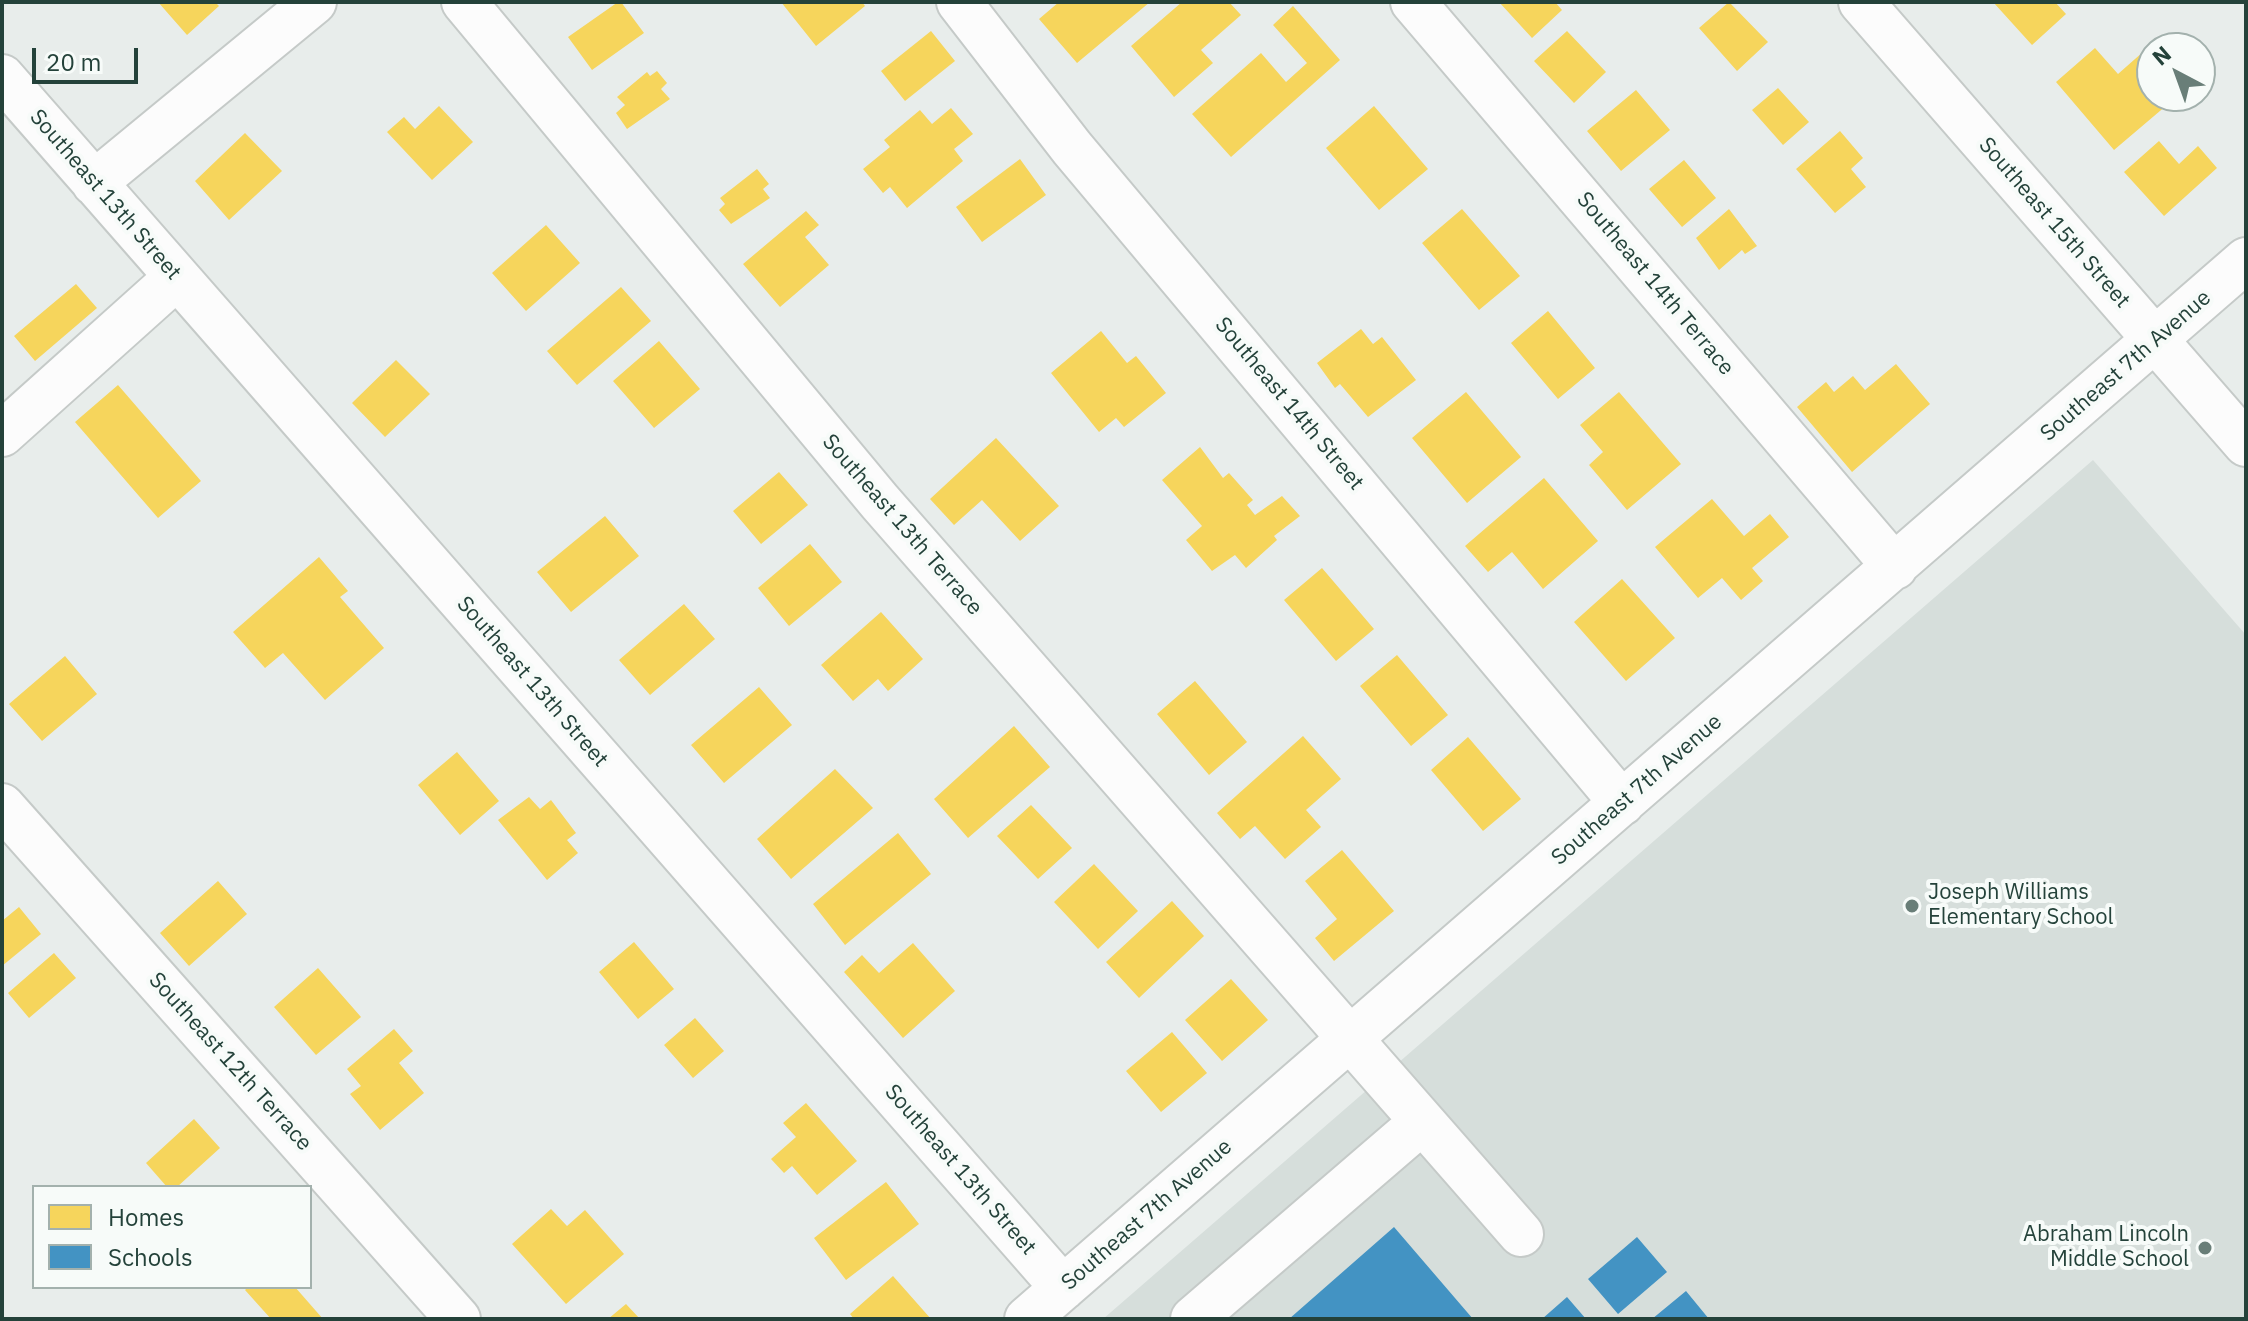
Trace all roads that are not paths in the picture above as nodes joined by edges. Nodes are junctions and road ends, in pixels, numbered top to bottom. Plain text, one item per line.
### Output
1 (314, 2) edge
2 (464, 2) edge
3 (959, 2) edge
4 (1413, 2) edge
5 (1861, 2) edge
6 (2, 77) edge
7 (94, 183) junction
8 (2246, 260) edge
9 (177, 277) junction
10 (2156, 340) junction
11 (2, 434) edge
12 (2246, 444) edge
13 (1895, 567) junction
14 (1622, 803) junction
15 (2, 806) edge
16 (1350, 1039) junction
17 (1422, 1122) junction
18 (1521, 1234) dead end
19 (1063, 1288) junction
20 (458, 1319) edge
21 (1027, 1319) edge
22 (1193, 1319) edge

1 - 7 street
2 - 16 street, Southeast 13th Terrace
3 - 14 street, Southeast 14th Street
4 - 13 street, Southeast 14th Terrace
5 - 10 street, Southeast 15th Street
6 - 7 street, Southeast 13th Street
7 - 9 street, Southeast 13th Street
8 - 10 street, Southeast 7th Avenue
9 - 11 street
9 - 19 street, Southeast 13th Street
10 - 12 street, Southeast 15th Street
10 - 13 street, Southeast 7th Avenue
13 - 14 street, Southeast 7th Avenue
14 - 16 street, Southeast 7th Avenue
15 - 20 street, Southeast 12th Terrace
16 - 17 street, Southeast 13th Terrace
16 - 19 street, Southeast 7th Avenue
17 - 18 street, Southeast 13th Terrace
17 - 22 street
19 - 21 street, Southeast 7th Avenue

